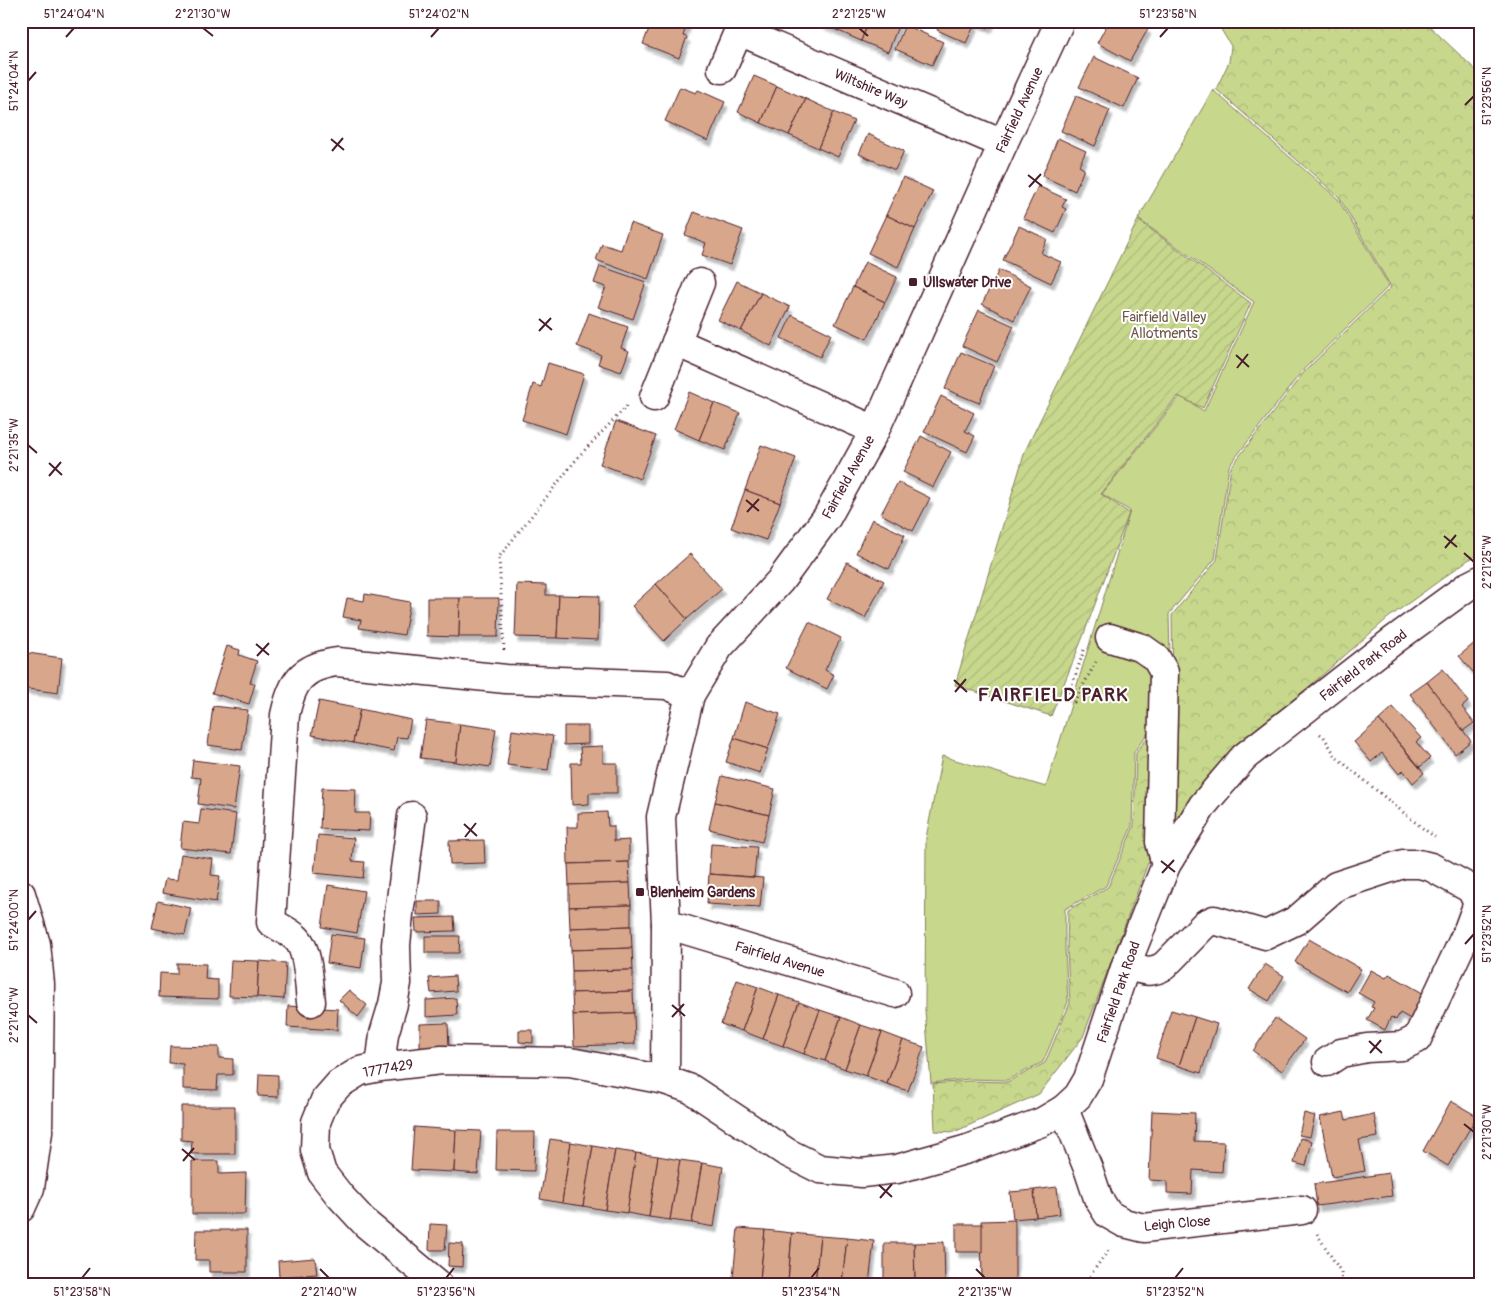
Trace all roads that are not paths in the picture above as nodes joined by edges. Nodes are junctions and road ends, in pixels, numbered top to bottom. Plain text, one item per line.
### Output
1 (1060, 21) edge
2 (741, 26) edge
3 (722, 69) dead end
4 (1003, 144) junction
5 (700, 283) dead end
6 (676, 342) junction
7 (654, 397) road end
8 (875, 430) junction
9 (1480, 580) edge
10 (1110, 638) road end
11 (690, 695) junction
12 (412, 816) dead end
13 (1166, 866) junction
14 (21, 894) edge
15 (666, 924) junction
16 (1126, 966) junction
17 (895, 993) dead end
18 (311, 1002) dead end
19 (1327, 1062) dead end
20 (380, 1067) junction
21 (665, 1080) junction
22 (1064, 1109) junction
23 (21, 1208) edge
24 (1302, 1210) road end
25 (438, 1284) edge

1 - 4 street, Fairfield Avenue
2 - 3 street, Wiltshire Way
2 - 4 street, Wiltshire Way
4 - 8 street, Fairfield Avenue
5 - 6 street
6 - 7 street
6 - 8 street
8 - 11 street, Fairfield Avenue
9 - 13 street, Fairfield Park Road
10 - 13 street
11 - 15 street, Fairfield Avenue
11 - 18 street
12 - 20 street
13 - 16 street, Fairfield Park Road
14 - 23 street
15 - 17 street, Fairfield Avenue
15 - 21 street, Fairfield Avenue
16 - 19 street
16 - 22 street, Fairfield Park Road
20 - 21 street, 1777429
20 - 25 street, 1777429
21 - 22 street, Fairfield Park Road
22 - 24 street, Leigh Close

